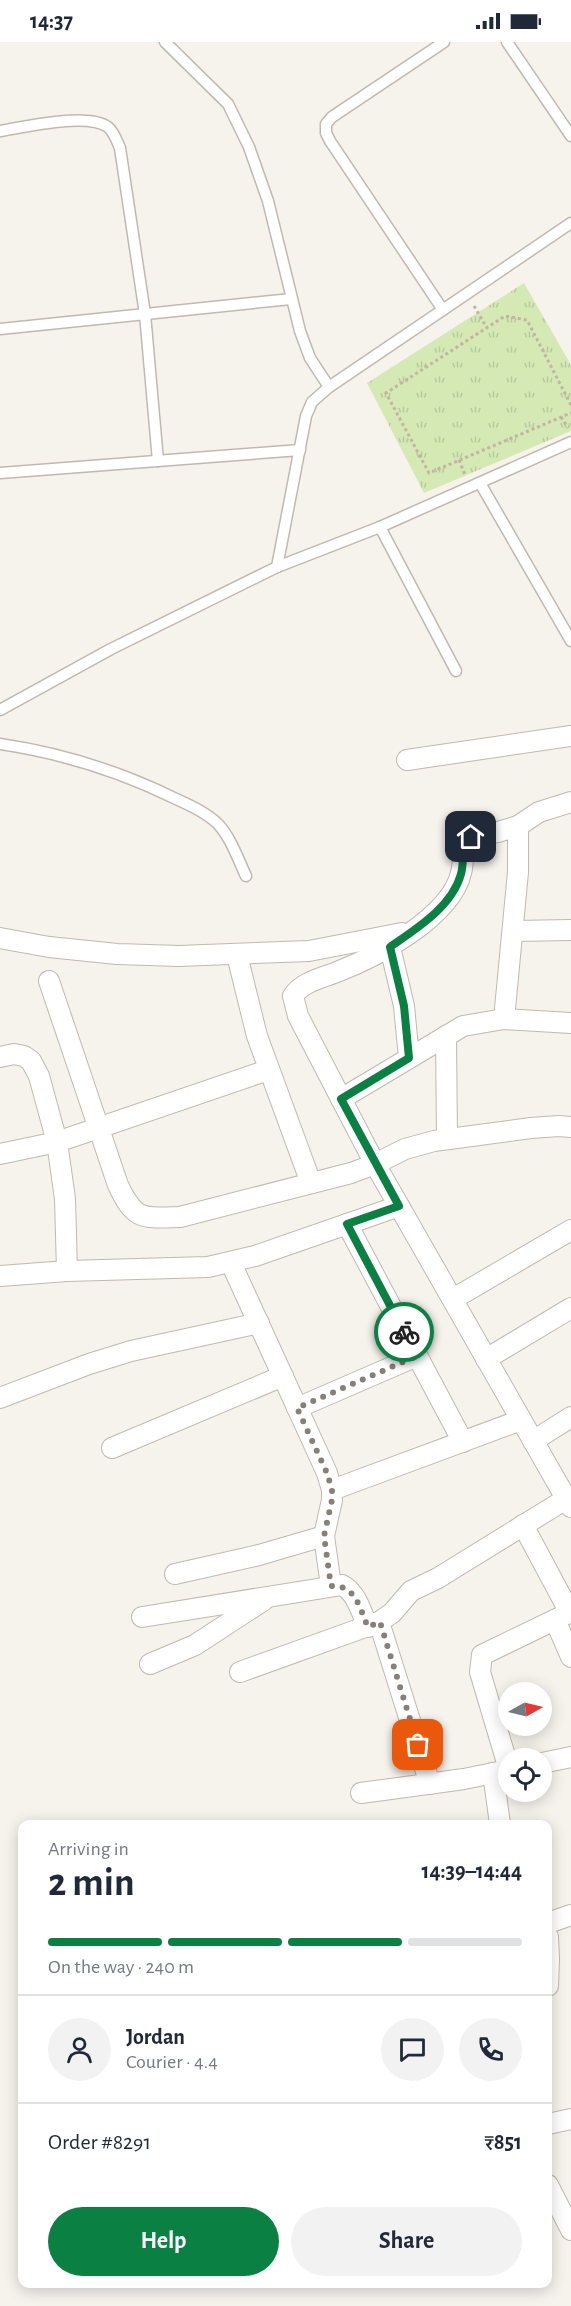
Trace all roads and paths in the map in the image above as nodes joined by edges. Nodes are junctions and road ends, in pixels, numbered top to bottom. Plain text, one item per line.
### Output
1 (165, 42) edge
2 (444, 42) edge
3 (507, 42) edge
4 (0, 131) edge
5 (571, 136) edge
6 (571, 224) edge
7 (468, 294) junction
8 (291, 300) junction
9 (443, 310) junction
10 (145, 314) junction
11 (487, 328) junction
12 (0, 329) edge
13 (329, 387) junction
14 (571, 405) edge
15 (571, 413) edge
16 (561, 417) junction
17 (571, 433) edge
18 (571, 442) edge
19 (300, 450) junction
20 (158, 461) junction
21 (0, 473) edge
22 (480, 483) junction
23 (380, 528) junction
24 (277, 567) junction
25 (571, 641) edge
26 (456, 671) dead end
27 (0, 710) edge
28 (571, 736) edge
29 (0, 744) edge
30 (407, 760) dead end
31 (571, 802) edge
32 (518, 826) junction
33 (246, 876) dead end
34 (571, 930) edge
35 (413, 931) junction
36 (513, 931) junction
37 (0, 938) edge
38 (390, 947) junction
39 (237, 956) junction
40 (49, 981) dead end
41 (504, 1019) junction
42 (571, 1023) edge
43 (446, 1036) junction
44 (0, 1057) edge
45 (409, 1058) junction
46 (268, 1070) junction
47 (341, 1099) junction
48 (97, 1127) junction
49 (571, 1127) edge
50 (447, 1139) junction
51 (57, 1142) junction
52 (0, 1154) edge
53 (375, 1164) junction
54 (312, 1183) junction
55 (399, 1206) junction
56 (347, 1224) junction
57 (571, 1230) edge
58 (231, 1263) junction
59 (67, 1271) junction
60 (0, 1276) edge
61 (453, 1299) junction
62 (571, 1308) edge
63 (259, 1323) junction
64 (417, 1356) junction
65 (486, 1359) junction
66 (283, 1376) junction
67 (0, 1398) edge
68 (297, 1408) junction
69 (571, 1417) edge
70 (521, 1420) junction
71 (533, 1441) junction
72 (463, 1442) junction
73 (112, 1448) dead end
74 (332, 1490) junction
75 (568, 1503) edge
76 (523, 1526) junction
77 (324, 1536) junction
78 (175, 1574) dead end
79 (331, 1586) junction
80 (271, 1595) junction
81 (565, 1615) edge
82 (142, 1617) dead end
83 (374, 1624) junction
84 (571, 1657) edge
85 (150, 1664) dead end
86 (240, 1672) dead end
87 (498, 1748) edge
88 (571, 1757) edge
89 (552, 1761) edge
90 (498, 1770) edge
91 (430, 1784) junction
92 (361, 1793) dead end
93 (501, 1802) edge
94 (500, 1820) edge
95 (571, 1915) edge
96 (552, 1922) edge
97 (570, 2121) edge
98 (552, 2123) edge
99 (552, 2193) edge
100 (571, 2230) edge

1 - 8 lane
2 - 9 lane
3 - 5 lane
4 - 10 lane
6 - 7 lane
7 - 9 lane
7 - 11 path
8 - 10 lane
8 - 13 lane
9 - 13 lane
10 - 12 lane
10 - 20 lane
11 - 14 path
11 - 16 path
13 - 19 lane
15 - 16 path
16 - 17 path
18 - 22 lane
19 - 20 lane
19 - 24 lane
20 - 21 lane
22 - 23 lane
22 - 25 lane
23 - 24 lane
23 - 26 lane
24 - 27 lane
28 - 30 street
29 - 33 lane
31 - 32 street
32 - 35 street
32 - 36 street
34 - 36 street
35 - 38 street
35 - 39 street
36 - 41 street
37 - 39 street
38 - 45 street
38 - 47 street
39 - 46 street
40 - 48 street
41 - 42 street
41 - 43 street
43 - 45 street
43 - 50 street
44 - 51 street
45 - 47 street
46 - 48 street
46 - 54 street
47 - 53 street
48 - 51 street
48 - 54 street
49 - 50 street
50 - 53 street
51 - 52 street
51 - 59 street
53 - 54 street
53 - 55 street
55 - 56 street
55 - 61 street
56 - 58 street
56 - 64 street
57 - 61 street
58 - 59 street
58 - 63 street
59 - 60 street
61 - 65 street
62 - 65 street
63 - 66 street
63 - 67 street
64 - 68 street
64 - 72 street
65 - 70 street
66 - 68 street
66 - 73 street
68 - 74 street
69 - 71 street
70 - 71 street
70 - 72 street
71 - 75 street
72 - 74 street
74 - 77 street
75 - 76 street
76 - 81 street
76 - 83 street
77 - 78 street
77 - 79 street
79 - 80 street
79 - 83 street
80 - 82 street
80 - 85 street
81 - 84 street
81 - 87 street
83 - 86 street
83 - 91 street
88 - 89 street
90 - 91 street
91 - 92 street
93 - 94 street
95 - 96 street
97 - 98 street
99 - 100 street

